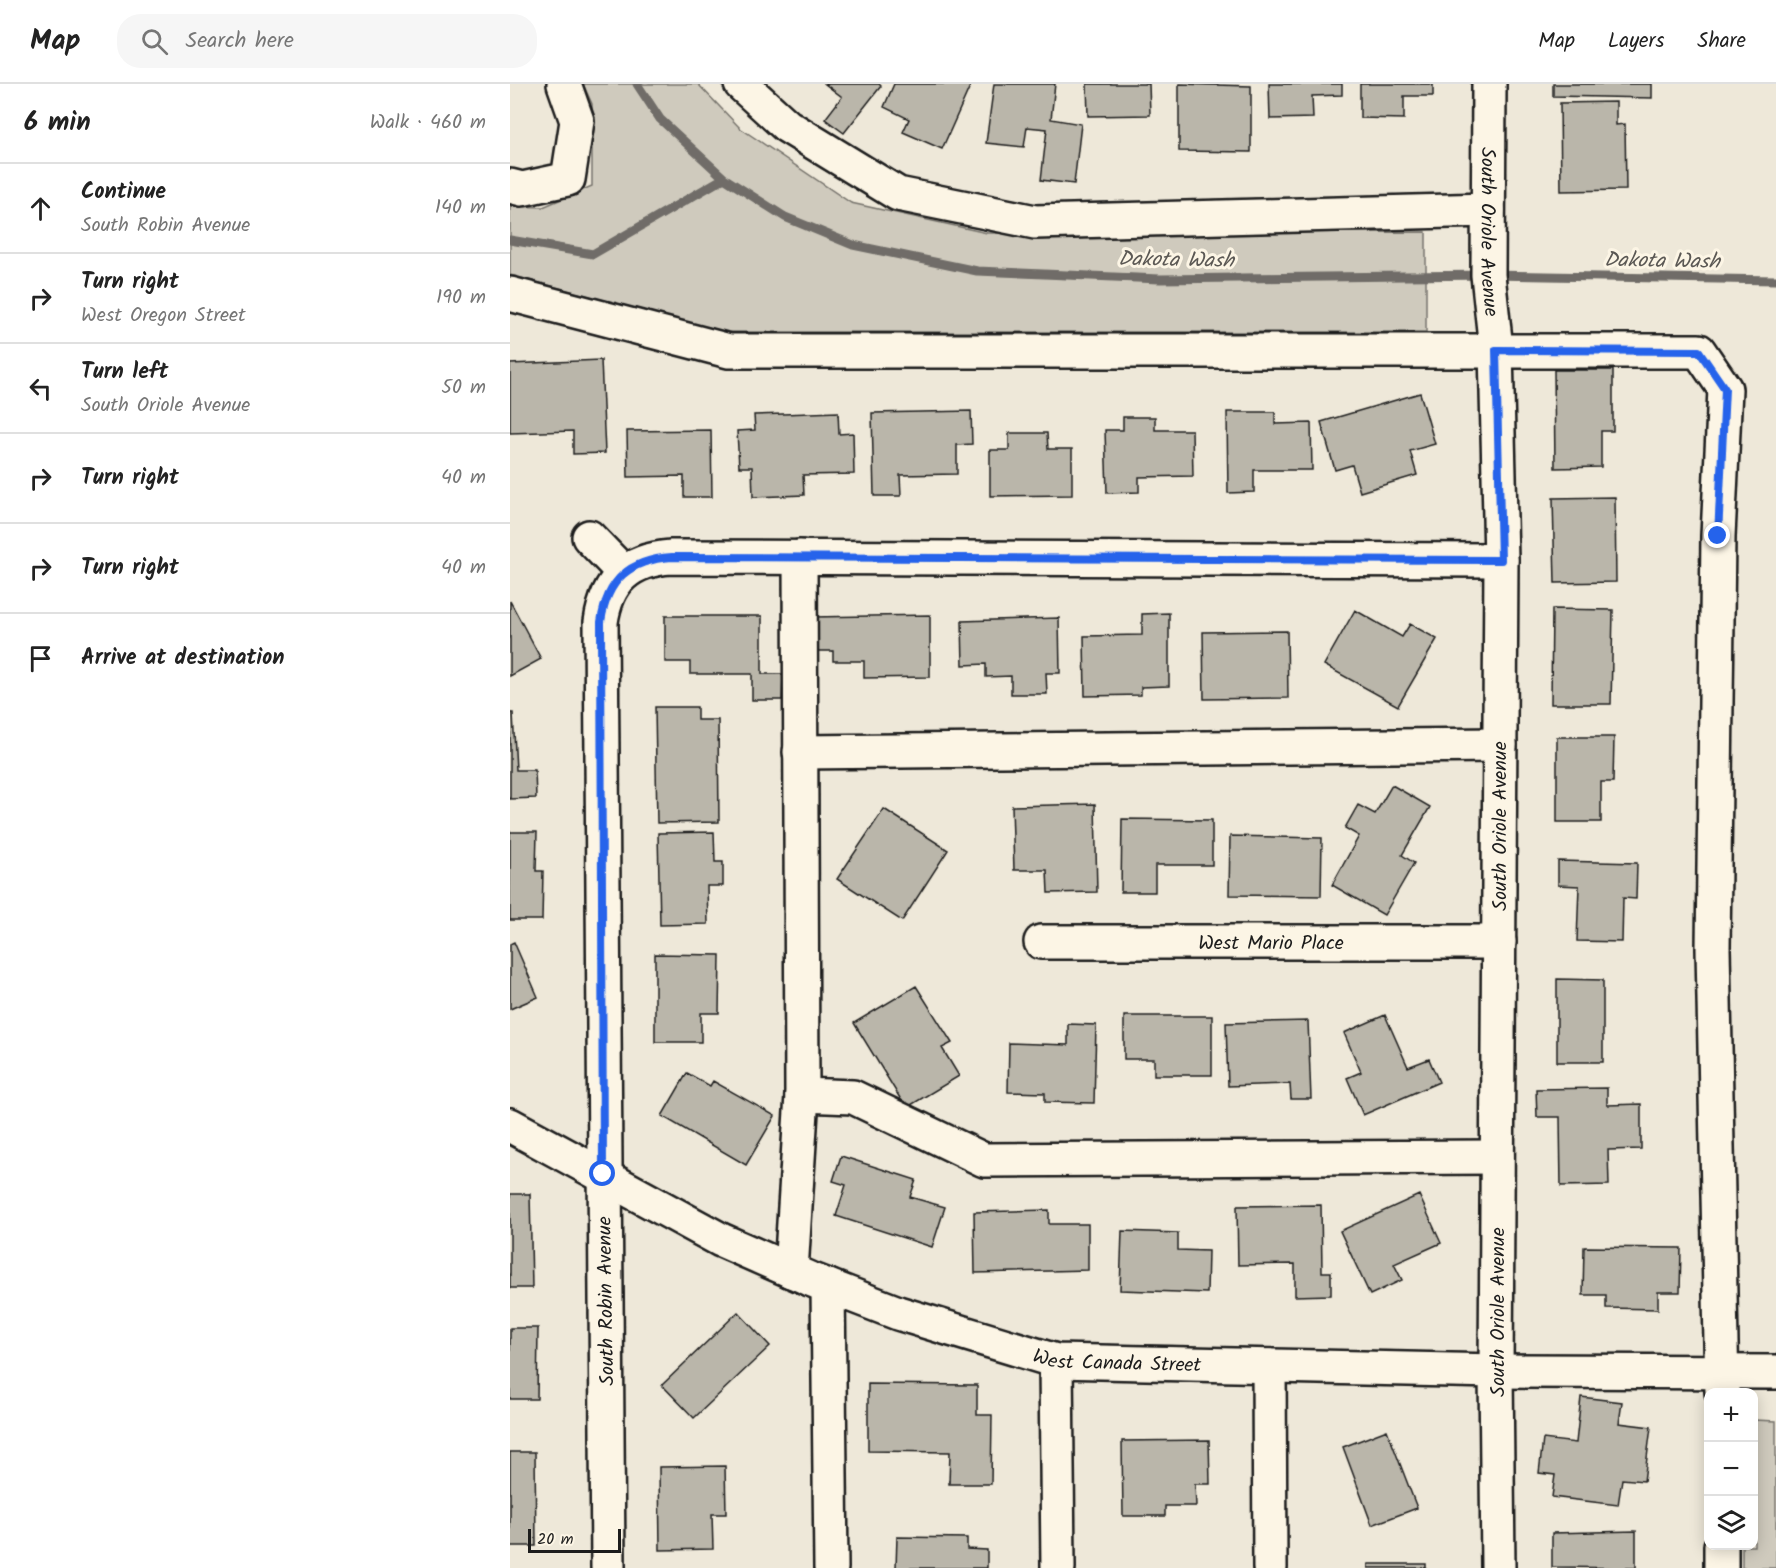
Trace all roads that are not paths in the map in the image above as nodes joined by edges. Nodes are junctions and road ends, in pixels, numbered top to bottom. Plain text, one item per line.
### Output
1 (564, 84) edge
2 (741, 84) edge
3 (1489, 84) edge
4 (510, 186) edge
5 (1488, 210) junction
6 (510, 294) edge
7 (1496, 350) junction
8 (589, 537) dead end
9 (800, 557) junction
10 (1501, 560) junction
11 (624, 573) junction
12 (1500, 745) junction
13 (800, 753) junction
14 (1041, 942) dead end
15 (1499, 942) junction
16 (802, 1095) junction
17 (510, 1125) edge
18 (1497, 1157) junction
19 (603, 1174) junction
20 (791, 1271) junction
21 (828, 1286) junction
22 (1056, 1361) junction
23 (1269, 1366) junction
24 (1496, 1371) junction
25 (1776, 1372) edge
26 (1722, 1382) edge
27 (1721, 1550) edge
28 (608, 1568) edge
29 (831, 1568) edge
30 (1058, 1568) edge
31 (1270, 1568) edge
32 (1498, 1568) edge
33 (1720, 1568) edge

1 - 4 street
2 - 5 street
3 - 5 street, South Oriole Avenue
5 - 7 street, South Oriole Avenue
6 - 7 street
7 - 10 street, South Oriole Avenue
7 - 26 street
8 - 11 street
9 - 10 street
9 - 11 street
9 - 13 street
10 - 12 street, South Oriole Avenue
11 - 19 street, South Robin Avenue
12 - 13 street
12 - 15 street, South Oriole Avenue
13 - 16 street
14 - 15 street, West Mario Place
15 - 18 street, South Oriole Avenue
16 - 18 street
16 - 20 street
17 - 19 street, West Canada Street
18 - 24 street, South Oriole Avenue
19 - 20 street, West Canada Street
19 - 28 street, South Robin Avenue
20 - 21 street, West Canada Street
21 - 22 street, West Canada Street
21 - 29 street
22 - 23 street, West Canada Street
22 - 30 street
23 - 24 street, West Canada Street
23 - 31 street
24 - 26 street, West Canada Street
24 - 32 street, South Oriole Avenue
25 - 26 street, West Canada Street
27 - 33 street

